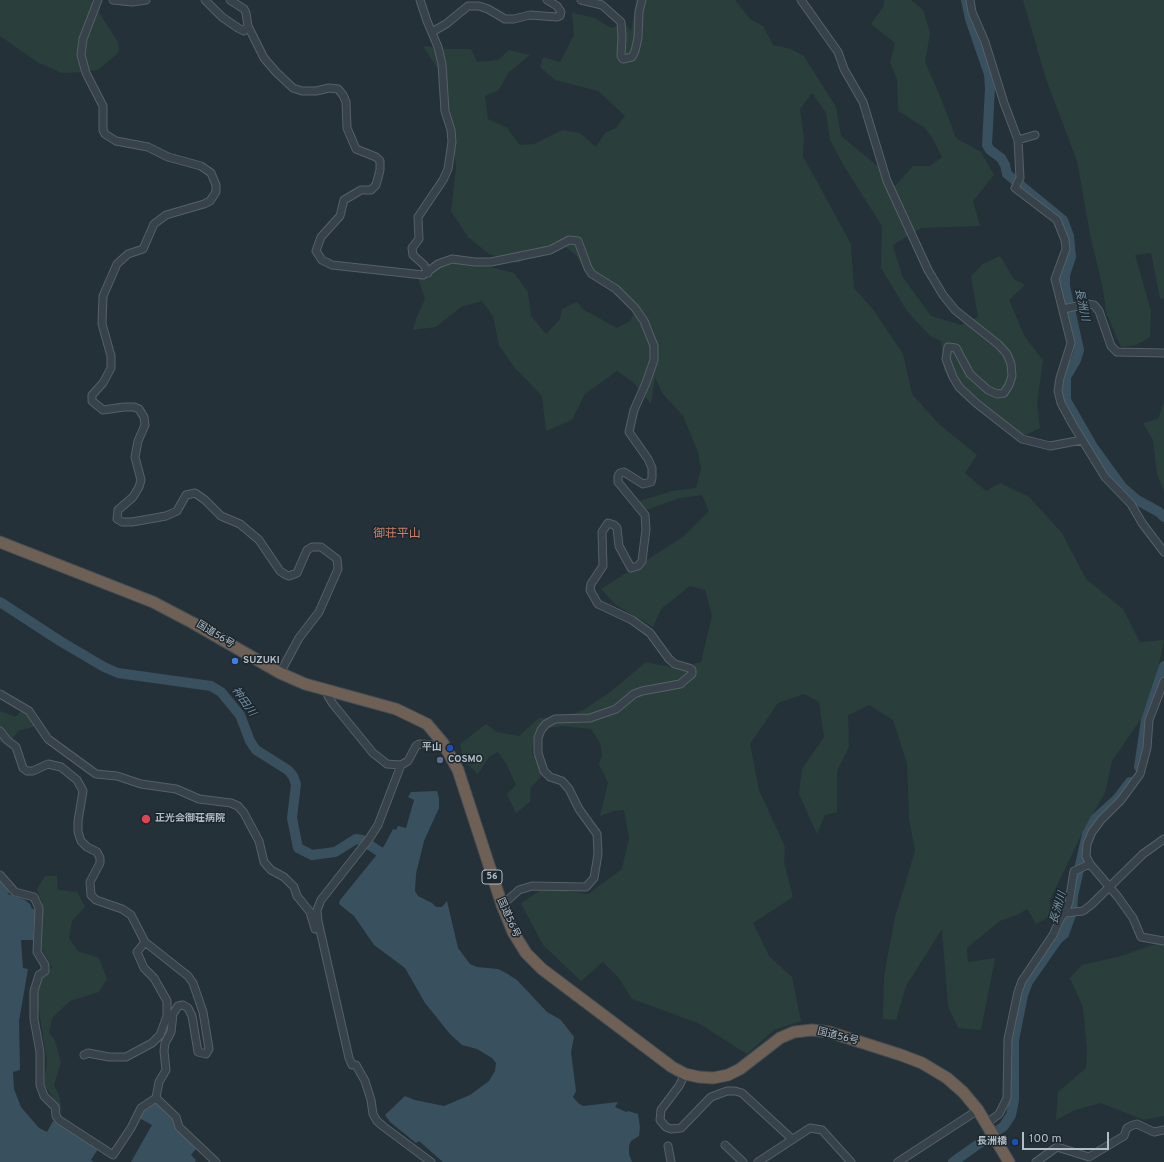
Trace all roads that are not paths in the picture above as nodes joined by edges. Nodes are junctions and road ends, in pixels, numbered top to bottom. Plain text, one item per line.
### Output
1 (98, 0) edge
2 (113, 0) edge
3 (146, 0) edge
4 (206, 0) edge
5 (230, 0) edge
6 (420, 0) edge
7 (547, 0) edge
8 (581, 0) edge
9 (642, 0) edge
10 (801, 0) edge
11 (970, 0) edge
12 (248, 26) junction
13 (432, 32) junction
14 (1035, 135) dead end
15 (1018, 140) junction
16 (428, 273) junction
17 (1063, 309) junction
18 (1164, 353) edge
19 (1082, 440) junction
20 (0, 542) edge
21 (1164, 552) edge
22 (280, 673) junction
23 (1164, 681) edge
24 (327, 691) junction
25 (0, 694) edge
26 (0, 731) edge
27 (443, 743) junction
28 (401, 765) junction
29 (1164, 838) edge
30 (1090, 864) junction
31 (0, 875) edge
32 (1110, 888) junction
33 (502, 905) junction
34 (1065, 913) junction
35 (145, 942) junction
36 (1164, 942) edge
37 (325, 957) junction
38 (84, 1055) dead end
39 (685, 1074) junction
40 (156, 1098) junction
41 (978, 1110) junction
42 (988, 1125) junction
43 (1164, 1130) edge
44 (792, 1140) junction
45 (725, 1145) dead end
46 (668, 1146) dead end
47 (216, 1162) edge
48 (431, 1162) edge
49 (671, 1162) edge
50 (743, 1162) edge
51 (758, 1162) edge
52 (851, 1162) edge
53 (898, 1162) edge
54 (1010, 1162) edge
55 (1036, 1162) edge

1 - 22 street
2 - 3 street
4 - 12 street
5 - 12 street
6 - 13 street
7 - 13 street
8 - 9 street
10 - 19 street
11 - 15 street
12 - 16 street
13 - 16 street
14 - 15 street
15 - 17 street
16 - 33 street
17 - 18 street
17 - 19 street
19 - 21 street
20 - 22 highway, 国道56号 / 56
22 - 24 highway, 国道56号 / 56
23 - 30 street
24 - 27 highway, 国道56号 / 56
24 - 28 street
25 - 37 street
26 - 35 street
27 - 28 street
27 - 33 highway, 国道56号 / 56
28 - 37 street
29 - 32 street
30 - 32 street
30 - 34 street
31 - 40 street
32 - 34 street
32 - 36 street
33 - 39 highway, 国道56号 / 56
34 - 42 street
35 - 38 street
35 - 40 street
37 - 48 street
39 - 41 highway, 国道56号 / 56
39 - 44 street
40 - 47 street
41 - 42 highway, 国道56号 / 56
41 - 53 street
42 - 54 highway, 国道56号 / 56
43 - 55 street
44 - 51 street
44 - 52 street
45 - 50 street
46 - 49 street

